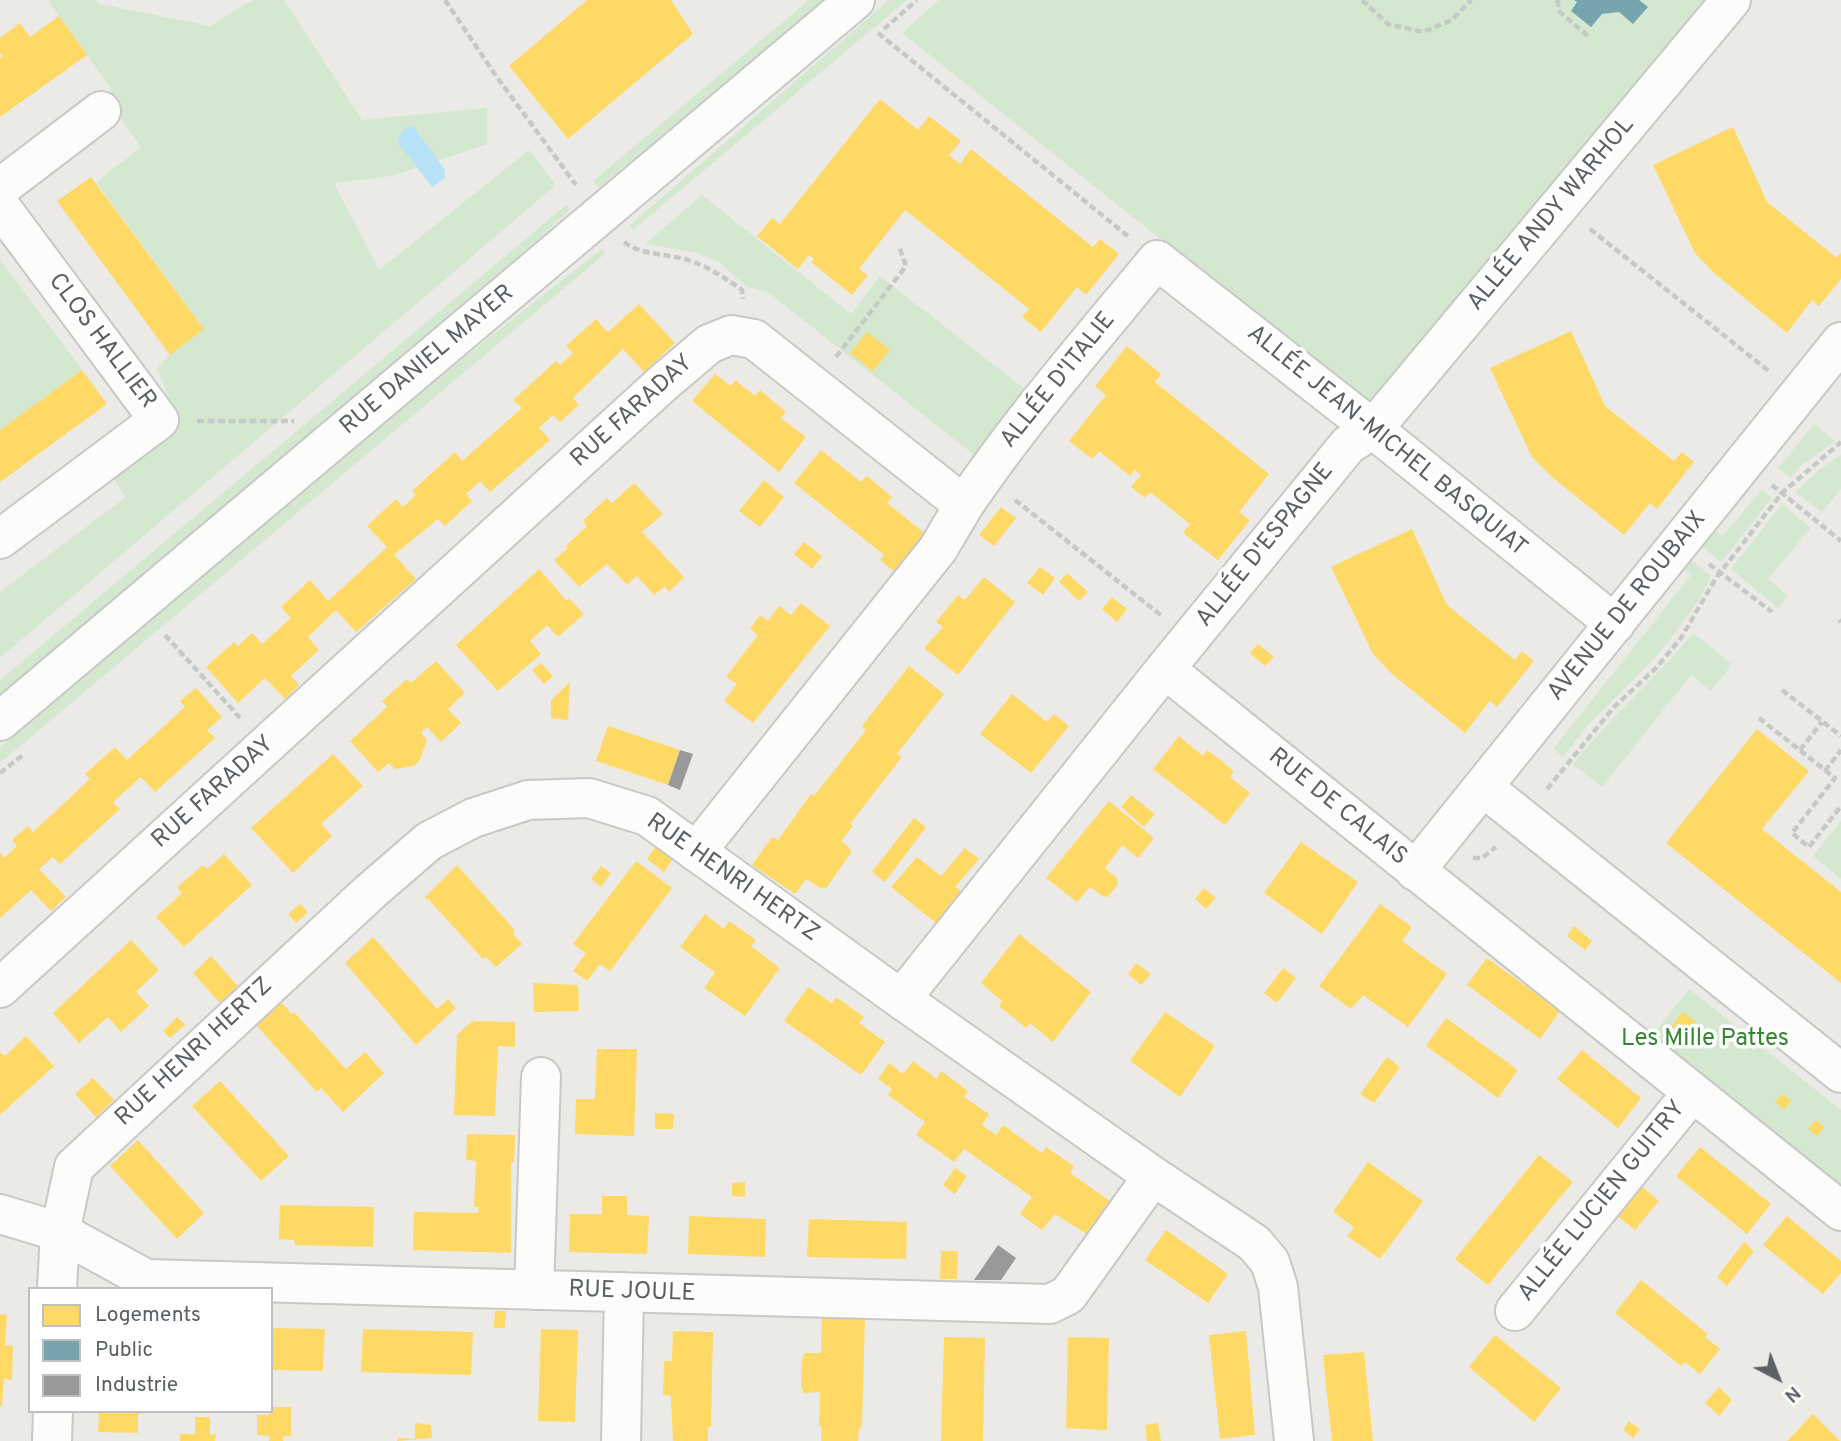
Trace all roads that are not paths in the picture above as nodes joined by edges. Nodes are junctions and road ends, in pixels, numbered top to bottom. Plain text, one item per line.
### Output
1 (856, 0) edge
2 (1731, 0) edge
3 (101, 111) dead end
4 (0, 188) edge
5 (0, 206) edge
6 (1157, 260) joint
7 (1841, 342) edge
8 (1374, 429) junction
9 (974, 490) junction
10 (0, 539) edge
11 (1615, 624) junction
12 (1165, 669) junction
13 (0, 721) edge
14 (1483, 788) junction
15 (696, 852) junction
16 (1415, 872) junction
17 (0, 988) edge
18 (901, 999) junction
19 (1841, 1073) edge
20 (541, 1077) dead end
21 (1692, 1093) junction
22 (1153, 1176) junction
23 (1841, 1211) edge
24 (0, 1214) edge
25 (60, 1233) junction
26 (57, 1287) edge
27 (534, 1290) junction
28 (624, 1292) junction
29 (1515, 1311) dead end
30 (53, 1413) edge
31 (52, 1441) edge
32 (621, 1441) edge
33 (1294, 1441) edge

1 - 13 street, RUE DANIEL MAYER
2 - 8 street, ALLÉE ANDY WARHOL
3 - 4 street
5 - 10 street, CLOS HALLIER
6 - 8 street, ALLÉE JEAN-MICHEL BASQUIAT
6 - 9 street, ALLÉE D'ITALIE
7 - 11 street, AVENUE DE ROUBAIX
8 - 11 street, ALLÉE JEAN-MICHEL BASQUIAT
8 - 12 street, ALLÉE D'ESPAGNE
9 - 15 street
9 - 17 street, RUE FARADAY
11 - 14 street, AVENUE DE ROUBAIX
12 - 16 street, RUE DE CALAIS
12 - 18 street
14 - 16 street, AVENUE DE ROUBAIX
14 - 19 street
15 - 18 street, RUE HENRI HERTZ
15 - 25 street, RUE HENRI HERTZ
16 - 21 street, RUE DE CALAIS
18 - 22 street, RUE HENRI HERTZ
20 - 27 street
21 - 23 street, RUE DE CALAIS
21 - 29 street, ALLÉE LUCIEN GUITRY
22 - 28 street, RUE JOULE
22 - 33 street, RUE HENRI HERTZ
24 - 25 street
25 - 26 street, RUE HENRI HERTZ
25 - 27 street, RUE JOULE
27 - 28 street, RUE JOULE
28 - 32 street
30 - 31 street

